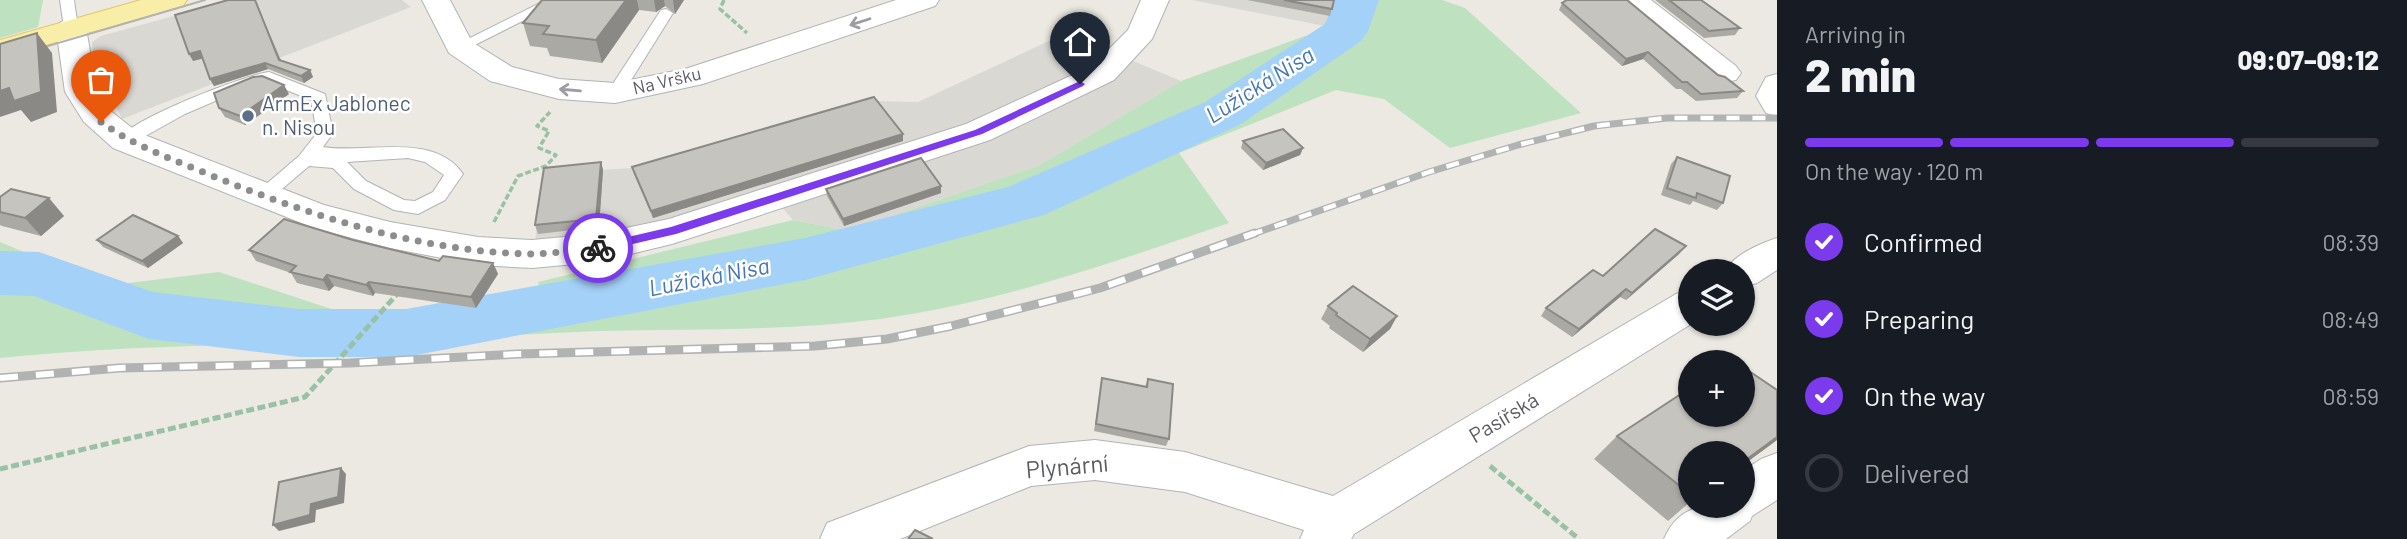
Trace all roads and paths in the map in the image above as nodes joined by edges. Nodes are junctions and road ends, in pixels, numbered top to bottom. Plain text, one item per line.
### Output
1 (173, 0) edge
2 (436, 0) edge
3 (557, 0) edge
4 (724, 0) edge
5 (925, 0) edge
6 (1155, 0) edge
7 (1633, 0) edge
8 (666, 13) dead end
9 (69, 14) edge
10 (460, 47) junction
11 (0, 49) edge
12 (768, 52) junction
13 (1725, 73) dead end
14 (1777, 84) edge
15 (572, 90) junction
16 (615, 93) junction
17 (1777, 105) edge
18 (125, 140) junction
19 (308, 156) junction
20 (263, 196) junction
21 (441, 244) junction
22 (478, 251) junction
23 (1777, 252) edge
24 (1755, 266) edge
25 (1678, 312) edge
26 (1462, 443) junction
27 (0, 469) edge
28 (1777, 472) edge
29 (1755, 489) edge
30 (1717, 518) edge
31 (1331, 529) edge
32 (844, 539) edge
33 (1579, 539) edge
34 (1688, 539) edge

1 - 9 main road
2 - 10 street, Na Vršku
3 - 10 lane
4 - 12 path
5 -> 12 street, Na Vršku
6 - 22 street
7 - 13 street
8 - 16 lane
9 - 11 main road
9 - 18 street
15 -> 10 street, Na Vršku
12 - 16 street, Na Vršku
14 - 17 street
15 - 16 street, Na Vršku
15 - 22 path
18 - 19 lane
18 - 20 street
19 - 19 lane
19 - 20 lane
20 - 21 street
21 - 22 street
21 - 27 path
23 - 24 street
25 - 26 street, Pasířská
26 - 31 street, Pasířská
26 - 33 path
28 - 29 street
30 - 34 street
31 - 32 street, Plynární

